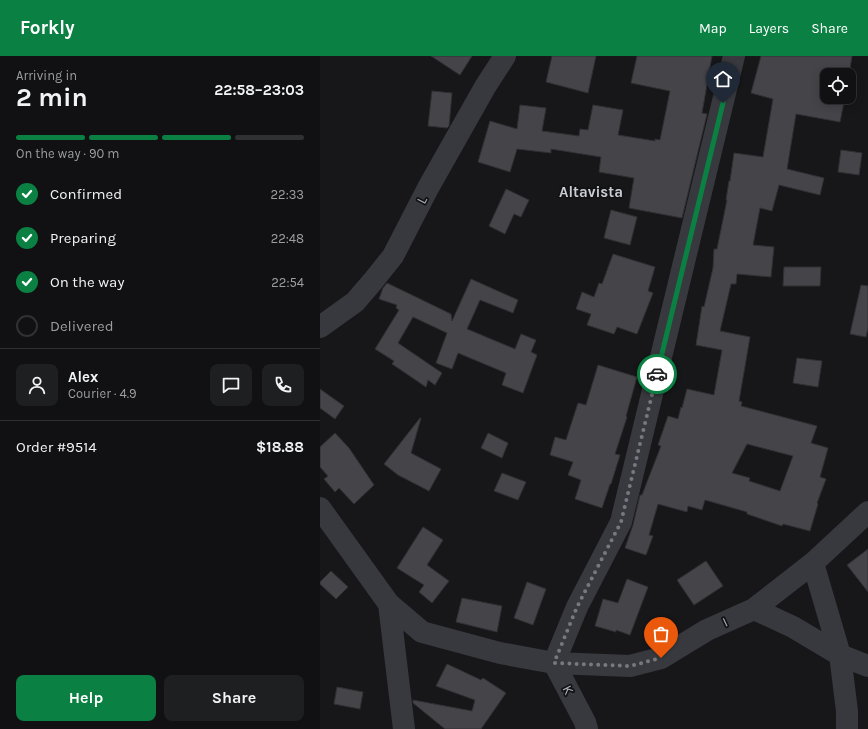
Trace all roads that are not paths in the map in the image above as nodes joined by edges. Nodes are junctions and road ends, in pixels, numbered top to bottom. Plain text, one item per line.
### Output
1 (505, 56) edge
2 (734, 56) edge
3 (320, 327) edge
4 (320, 508) edge
5 (868, 512) edge
6 (813, 563) junction
7 (389, 604) junction
8 (754, 608) junction
9 (840, 655) junction
10 (554, 663) junction
11 (868, 666) edge
12 (404, 729) edge
13 (587, 729) edge
14 (847, 729) edge

1 - 3 street, L
2 - 10 street
4 - 7 street
5 - 6 street, I
6 - 8 street, I
6 - 9 street
7 - 10 street, I
7 - 12 street
8 - 9 street
8 - 10 street, I
9 - 11 street
9 - 14 street
10 - 13 street, K

